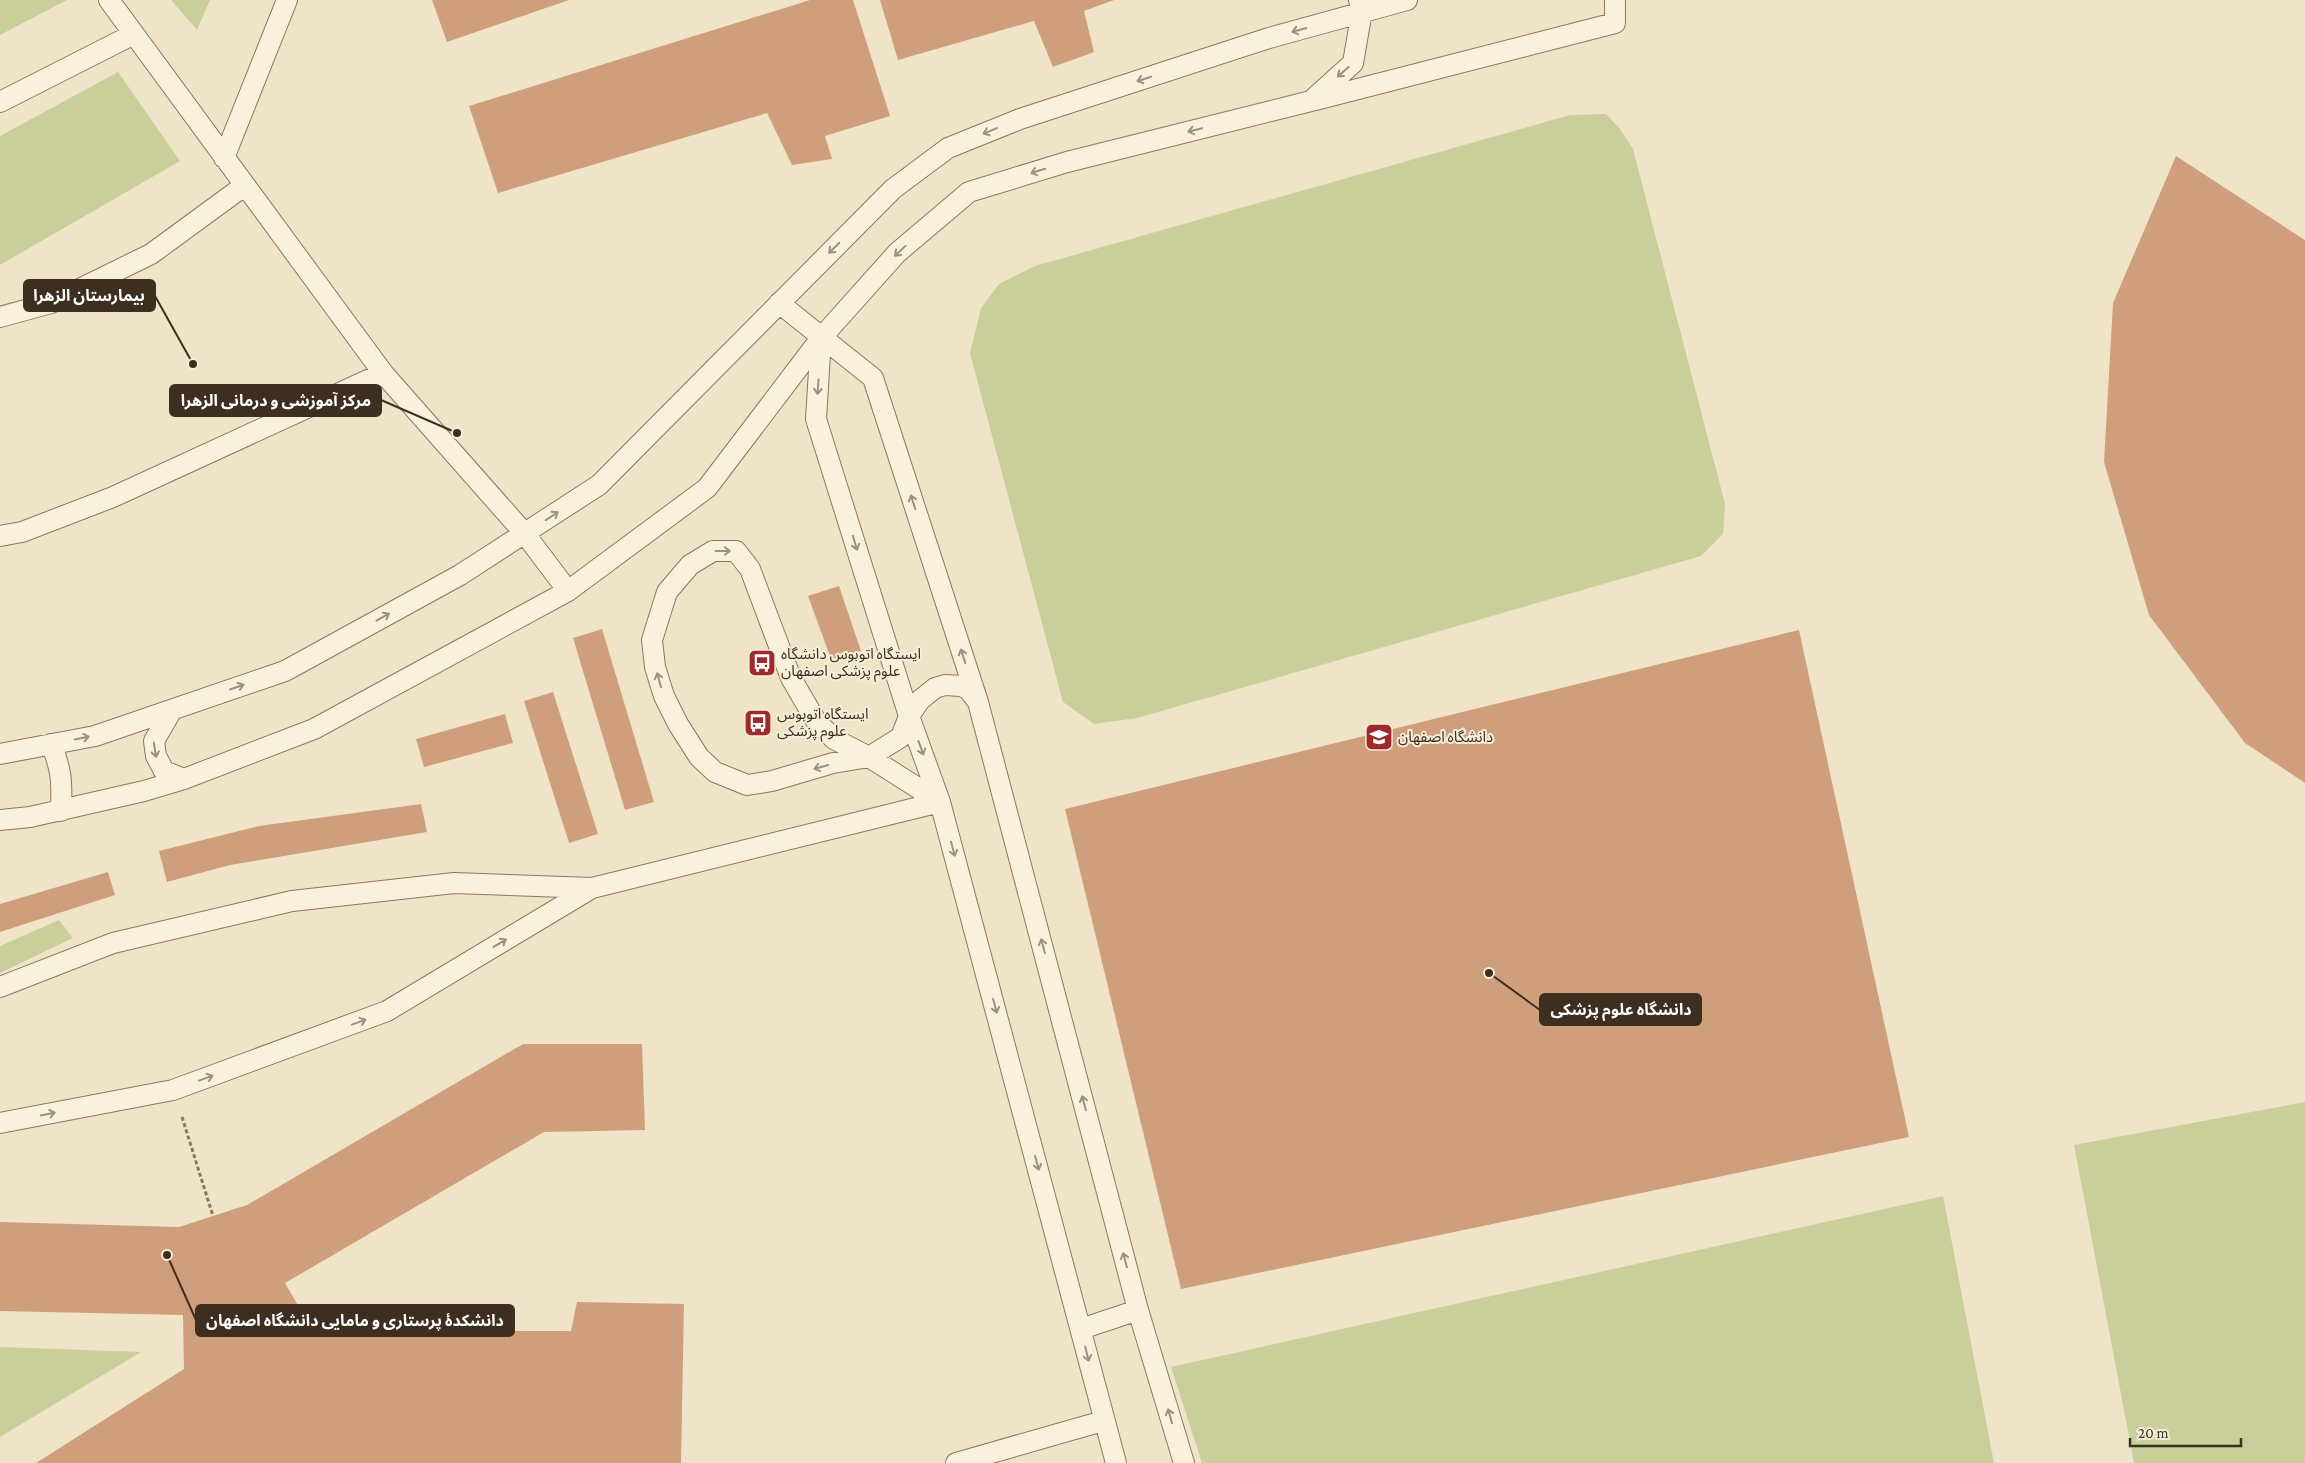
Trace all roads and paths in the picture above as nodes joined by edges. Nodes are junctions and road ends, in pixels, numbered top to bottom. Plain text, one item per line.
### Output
1 (109, 0) edge
2 (286, 0) edge
3 (1407, 0) edge
4 (1615, 0) edge
5 (1360, 6) edge
6 (134, 34) junction
7 (1310, 101) junction
8 (0, 102) edge
9 (224, 158) junction
10 (244, 186) junction
11 (779, 303) junction
12 (0, 317) edge
13 (821, 338) junction
14 (383, 373) junction
15 (525, 534) junction
16 (0, 536) edge
17 (568, 591) junction
18 (978, 702) junction
19 (172, 710) junction
20 (909, 716) junction
21 (51, 744) junction
22 (0, 754) edge
23 (868, 757) junction
24 (184, 779) junction
25 (940, 802) junction
26 (60, 811) junction
27 (0, 820) edge
28 (592, 888) junction
29 (0, 987) edge
30 (173, 1090) junction
31 (0, 1122) edge
32 (213, 1216) dead end
33 (1138, 1310) junction
34 (1081, 1329) junction
35 (1103, 1422) junction
36 (956, 1463) edge
37 (1116, 1463) edge
38 (1184, 1463) edge

1 - 6 lane
2 - 9 lane
3 - 5 lane
4 - 7 lane
5 -> 7 lane
5 -> 11 lane
6 - 8 lane
6 - 9 lane
7 -> 13 lane
9 - 10 lane
10 - 12 lane
10 - 14 lane
11 - 13 lane
15 -> 11 lane
13 - 17 lane
18 -> 13 lane
13 -> 20 lane
14 - 15 lane
14 - 16 lane
15 - 17 lane
19 -> 15 lane
17 - 24 lane
18 - 20 lane
33 -> 18 lane
21 -> 19 lane
19 -> 24 lane
20 - 23 lane
20 -> 25 lane
21 - 22 lane
21 - 26 lane
23 -> 23 lane
23 - 25 lane
24 - 26 lane
25 - 28 lane
25 -> 34 lane
26 - 27 lane
28 - 29 lane
30 -> 28 lane
31 -> 30 lane
30 - 32 path
33 - 34 lane
38 -> 33 lane
34 -> 35 lane
35 - 36 lane
35 - 37 lane

